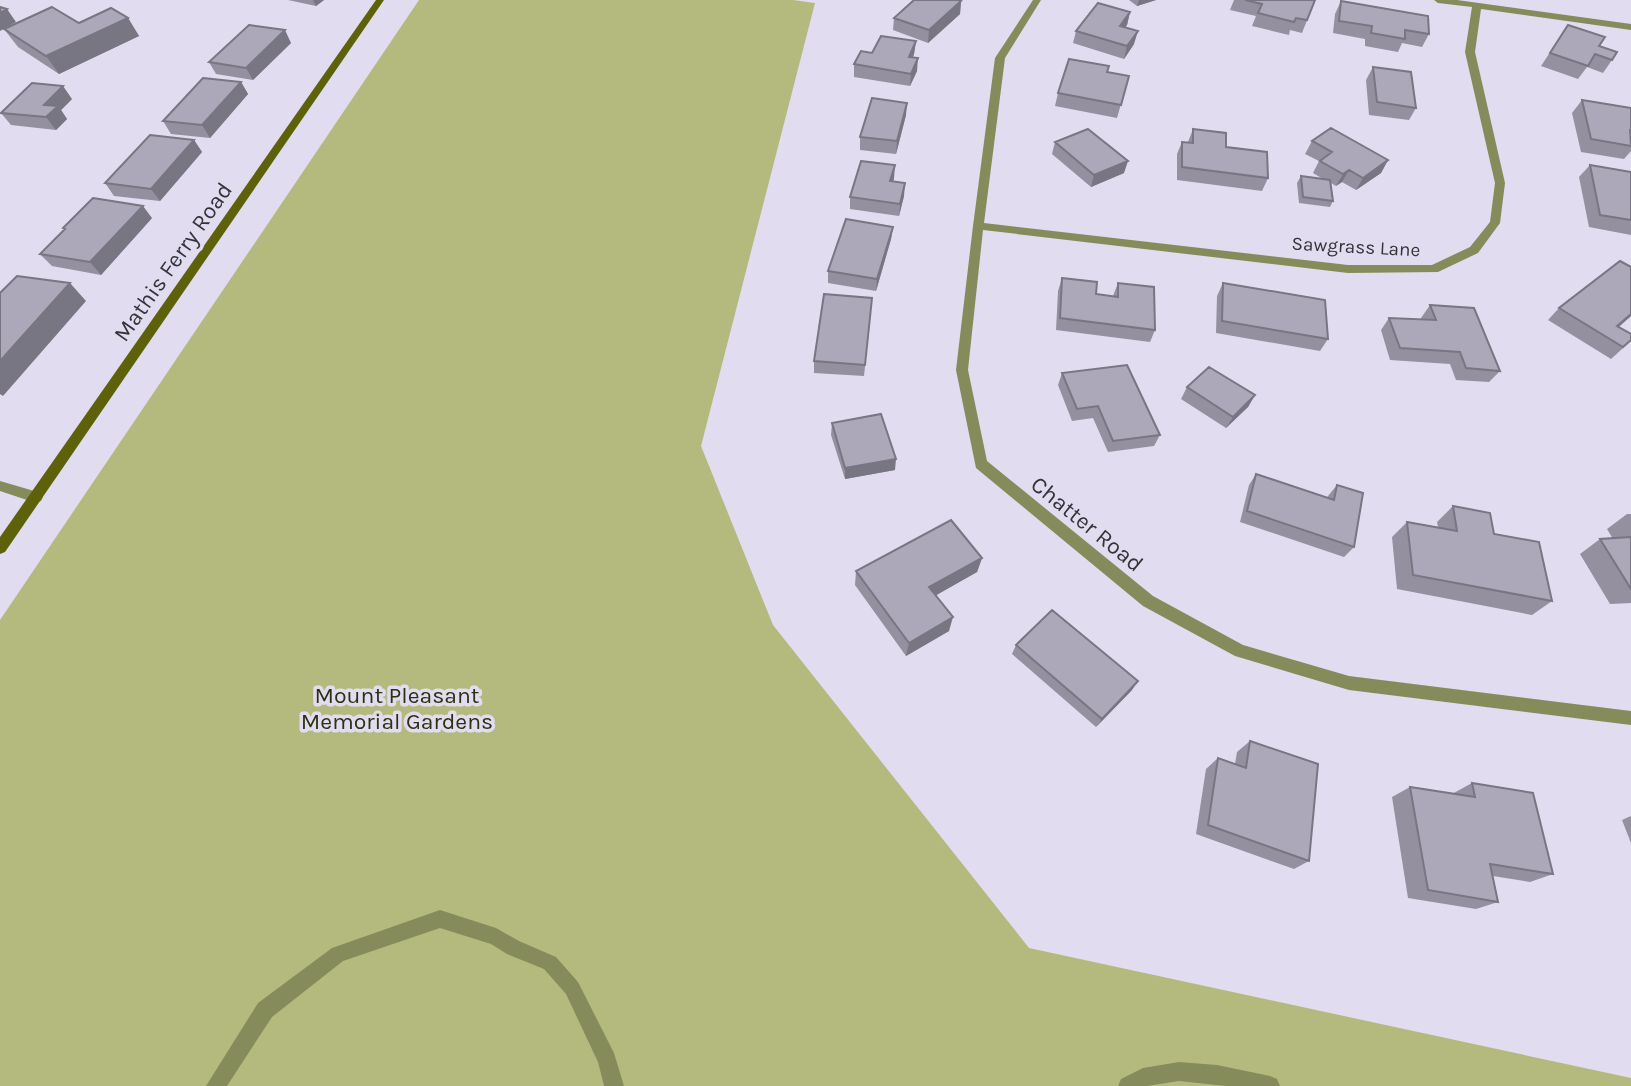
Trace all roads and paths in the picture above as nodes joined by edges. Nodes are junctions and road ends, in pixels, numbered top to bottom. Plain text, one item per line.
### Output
1 (380, 0) edge
2 (1037, 0) edge
3 (1438, 0) edge
4 (1477, 6) junction
5 (1631, 27) edge
6 (978, 226) junction
7 (0, 486) edge
8 (36, 497) junction
9 (0, 548) edge
10 (1631, 718) edge
11 (216, 1086) edge
12 (614, 1086) edge
13 (1128, 1086) edge
14 (1270, 1086) edge

1 - 8 main road, Mathis Ferry Road
2 - 6 street, Chatter Road
3 - 4 street
4 - 5 street
4 - 6 street, Sawgrass Lane
6 - 10 street, Chatter Road
7 - 8 street
8 - 9 main road, Mathis Ferry Road
11 - 12 street
13 - 14 street

